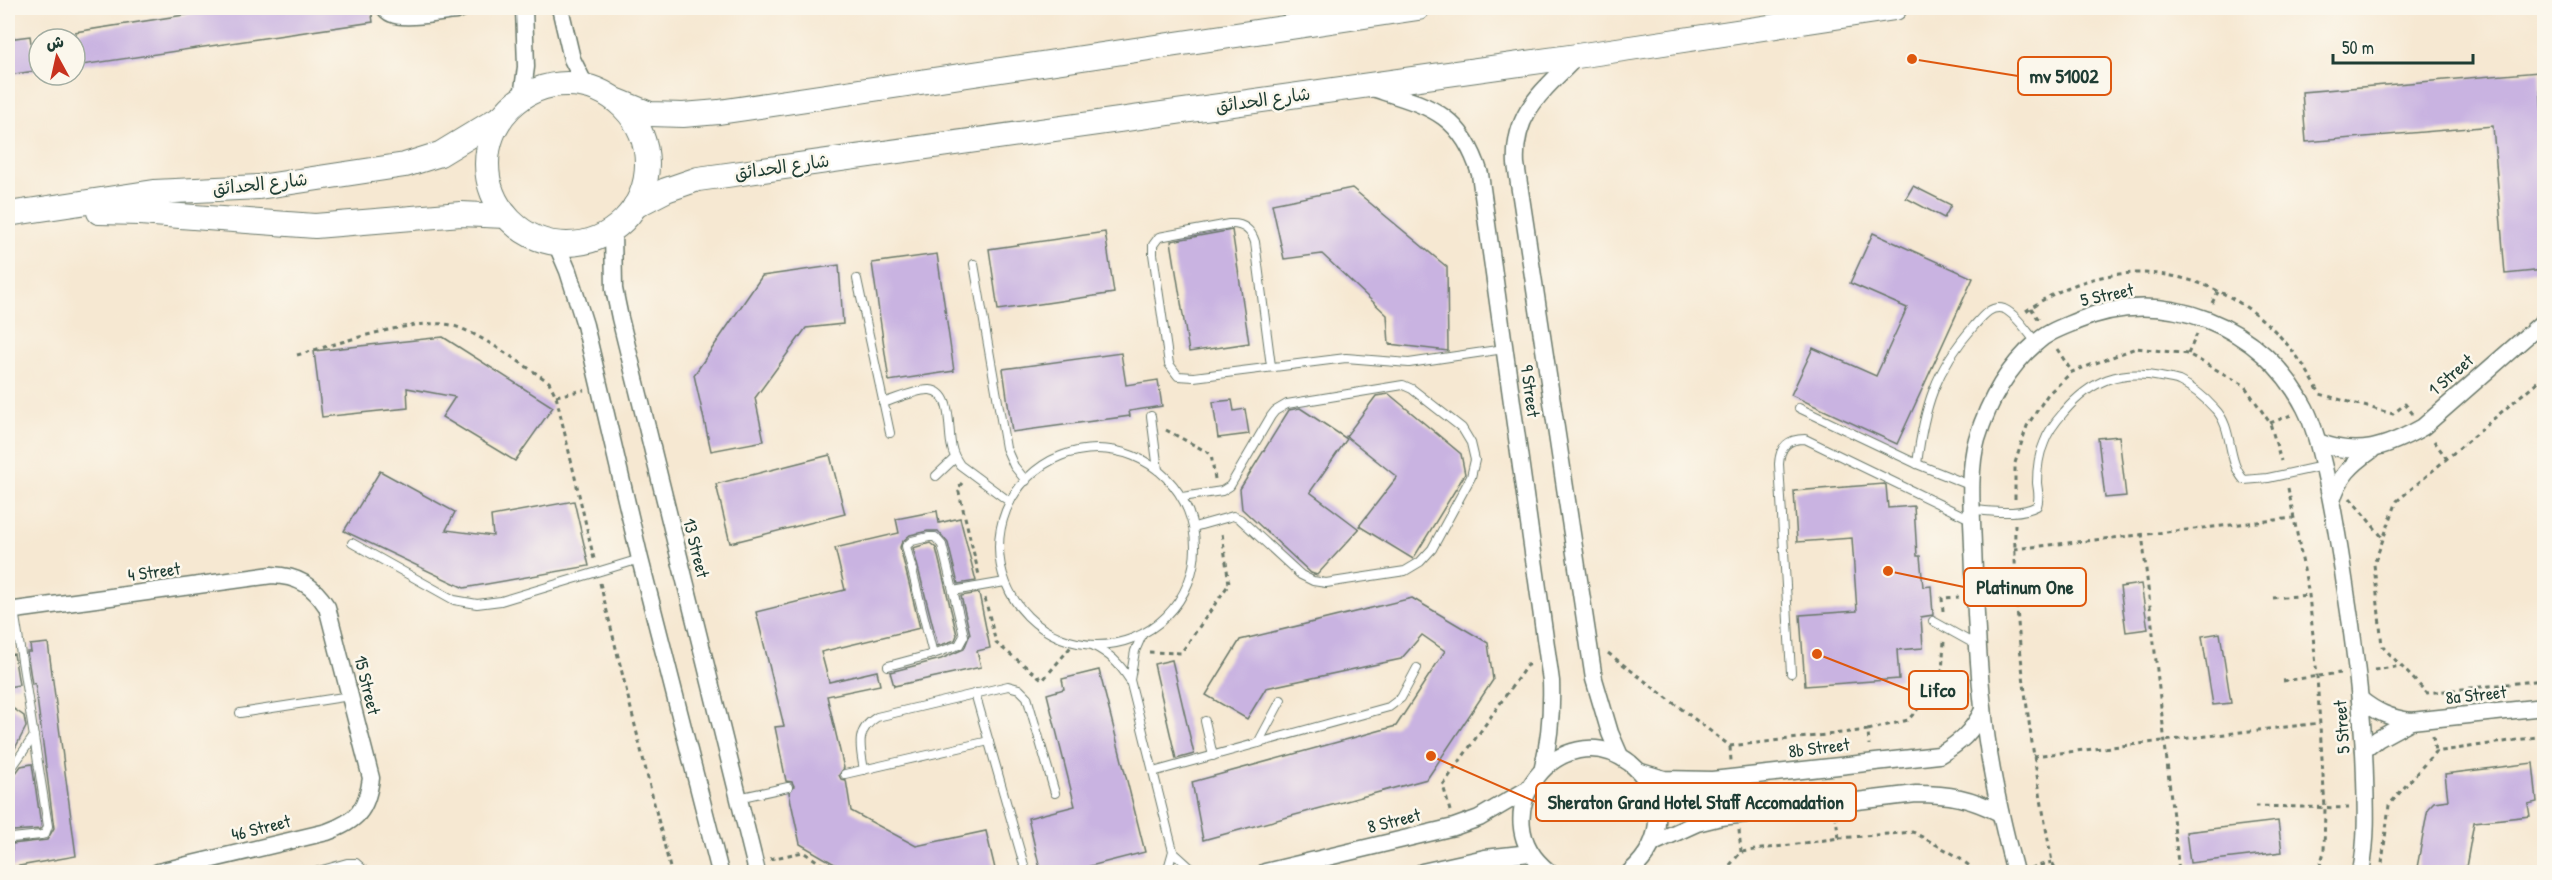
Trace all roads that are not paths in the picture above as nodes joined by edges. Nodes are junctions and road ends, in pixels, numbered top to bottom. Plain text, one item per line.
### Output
1 (385, 8) edge
2 (463, 8) edge
3 (524, 8) edge
4 (560, 8) edge
5 (1418, 8) edge
6 (1895, 8) edge
7 (1365, 12) edge
8 (1577, 56) junction
9 (585, 85) junction
10 (1365, 86) junction
11 (522, 97) junction
12 (618, 101) junction
13 (501, 117) junction
14 (635, 206) junction
15 (8, 213) edge
16 (506, 216) junction
17 (8, 224) edge
18 (612, 230) junction
19 (556, 243) junction
20 (974, 264) dead end
21 (857, 279) dead end
22 (2544, 321) edge
23 (2036, 342) junction
24 (1504, 349) junction
25 (1271, 366) junction
26 (883, 403) junction
27 (1799, 408) dead end
28 (1152, 419) road end
29 (890, 433) dead end
30 (2318, 442) junction
31 (2376, 448) junction
32 (955, 458) junction
33 (1917, 464) junction
34 (2324, 466) junction
35 (1158, 470) junction
36 (936, 476) dead end
37 (1026, 481) junction
38 (1972, 486) junction
39 (1182, 497) junction
40 (1010, 502) junction
41 (2332, 502) junction
42 (1972, 515) junction
43 (1194, 527) junction
44 (352, 543) dead end
45 (640, 559) junction
46 (305, 582) joint
47 (1005, 582) junction
48 (952, 591) junction
49 (11, 610) edge
50 (1933, 621) dead end
51 (1142, 635) junction
52 (1092, 645) junction
53 (1978, 646) junction
54 (933, 654) junction
55 (888, 666) dead end
56 (1417, 668) dead end
57 (1791, 673) dead end
58 (1130, 680) junction
59 (975, 693) junction
60 (350, 696) junction
61 (2360, 699) junction
62 (1281, 700) dead end
63 (2544, 708) edge
64 (1983, 710) junction
65 (240, 713) dead end
66 (1205, 721) dead end
67 (2411, 721) junction
68 (34, 736) junction
69 (989, 741) junction
70 (1258, 743) junction
71 (2364, 750) junction
72 (1213, 756) junction
73 (1620, 756) junction
74 (1543, 767) junction
75 (864, 770) junction
76 (1153, 771) junction
77 (1641, 772) junction
78 (8, 773) edge
79 (845, 774) dead end
80 (788, 787) dead end
81 (1526, 791) junction
82 (1055, 793) dead end
83 (738, 798) junction
84 (365, 805) joint
85 (2000, 813) junction
86 (8, 836) edge
87 (1653, 843) junction
88 (1173, 852) junction
89 (1530, 853) junction
90 (1026, 872) edge
91 (158, 873) edge
92 (315, 873) edge
93 (366, 873) edge
94 (720, 873) edge
95 (757, 873) edge
96 (1167, 873) edge
97 (1195, 873) edge
98 (1265, 873) edge
99 (1422, 873) edge
100 (1548, 873) edge
101 (1630, 873) edge
102 (2015, 873) edge
103 (2361, 873) edge

1 - 2 street
3 - 11 street
4 - 9 street
5 - 7 street
6 - 8 street, شارع الحدائق
7 - 12 street
8 - 10 street, شارع الحدائق
8 - 73 street, 9 Street
9 - 11 street
9 - 12 street
10 - 14 street, شارع الحدائق
10 - 24 street, 9 Street
11 - 13 street
12 - 14 street
13 - 15 street, شارع الحدائق
13 - 16 street
14 - 18 street
16 - 17 street, شارع الحدائق
16 - 19 street
18 - 19 street
18 - 83 street, 13 Street
19 - 45 street
20 - 37 lane
21 - 26 lane
22 - 31 street, 1 Street
23 - 30 street, 5 Street
23 - 33 lane
23 - 38 street, 5 Street
24 - 25 lane
24 - 74 street, 9 Street
25 - 25 lane
26 - 29 lane
26 - 32 lane
27 - 33 lane
28 - 35 lane
30 - 31 street, 1 Street
30 - 34 street, 5 Street
31 - 41 street, 1 Street
32 - 36 lane
32 - 40 lane
33 - 38 lane
34 - 41 street, 5 Street
34 - 42 lane
35 - 37 lane
35 - 39 lane
37 - 40 lane
38 - 42 street, 5 Street
39 - 43 lane
39 - 43 lane
40 - 47 lane
41 - 61 street, 5 Street
42 - 53 street, 5 Street
42 - 57 lane
43 - 51 lane
44 - 45 lane
45 - 94 street
46 - 49 street, 4 Street
46 - 60 street, 15 Street
47 - 48 lane
47 - 52 lane
48 - 54 lane
48 - 54 lane
49 - 68 lane
50 - 53 lane
51 - 52 lane
51 - 58 lane
52 - 58 lane
53 - 64 street, 5 Street
54 - 55 lane
56 - 70 lane
58 - 76 lane
59 - 69 lane
59 - 75 lane
59 - 82 lane
60 - 65 lane
60 - 84 street, 15 Street
61 - 67 street, 8a Street
61 - 71 street, 5 Street
62 - 70 lane
63 - 67 street, 8a Street
64 - 77 street, 8b Street
64 - 85 street, 5 Street
66 - 72 lane
67 - 71 street, 8a Street
68 - 78 lane
68 - 86 lane
69 - 75 lane
69 - 90 lane
70 - 72 lane
71 - 103 street, 5 Street
72 - 76 lane
73 - 74 street
73 - 77 street
74 - 81 street
75 - 79 lane
76 - 88 lane
77 - 87 street
80 - 83 lane
81 - 89 street
81 - 98 street, 8 Street
83 - 95 street, 13 Street
84 - 91 street, 46 Street
85 - 87 street
85 - 102 street, 5 Street
87 - 101 street
88 - 96 lane
88 - 97 lane
89 - 99 street
89 - 100 street
92 - 93 lane

